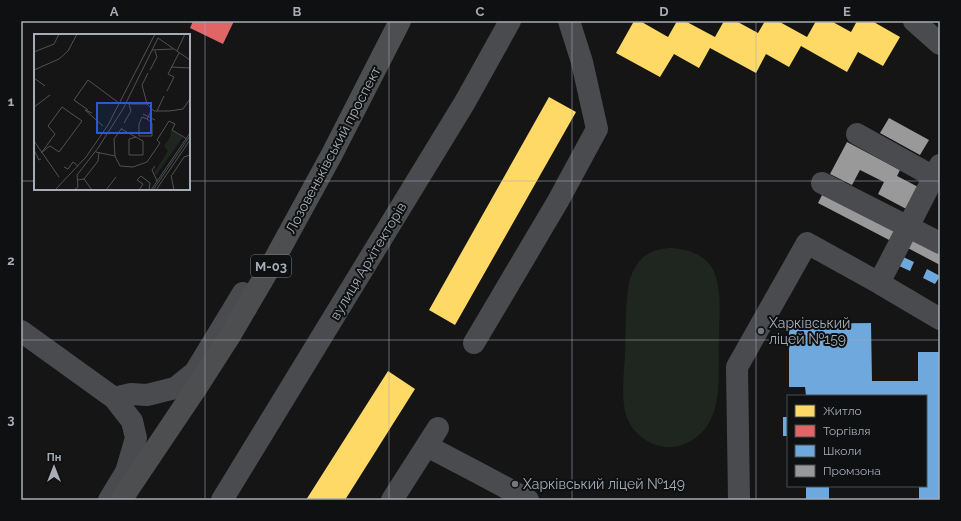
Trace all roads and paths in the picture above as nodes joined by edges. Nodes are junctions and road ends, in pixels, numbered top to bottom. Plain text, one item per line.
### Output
1 (510, 21) edge
2 (569, 21) edge
3 (914, 21) edge
4 (394, 26) edge
5 (940, 44) edge
6 (857, 134) dead end
7 (937, 171) edge
8 (822, 183) dead end
9 (909, 227) junction
10 (940, 243) edge
11 (273, 262) junction
12 (879, 283) junction
13 (940, 319) edge
14 (21, 331) edge
15 (474, 343) dead end
16 (114, 398) junction
17 (109, 500) edge
18 (122, 500) edge
19 (222, 500) edge
20 (392, 500) edge
21 (528, 500) edge
22 (739, 500) edge

1 - 19 street, вулиця Архітекторів
2 - 15 street
3 - 5 street
4 - 11 highway, Лозовеньківський проспект / М-03
6 - 7 street
7 - 9 street
8 - 9 street
9 - 10 street
9 - 12 street
11 - 16 street
11 - 18 highway, Лозовеньківський проспект / М-03
12 - 13 street
12 - 22 street
14 - 16 street
16 - 17 street
20 - 21 street

